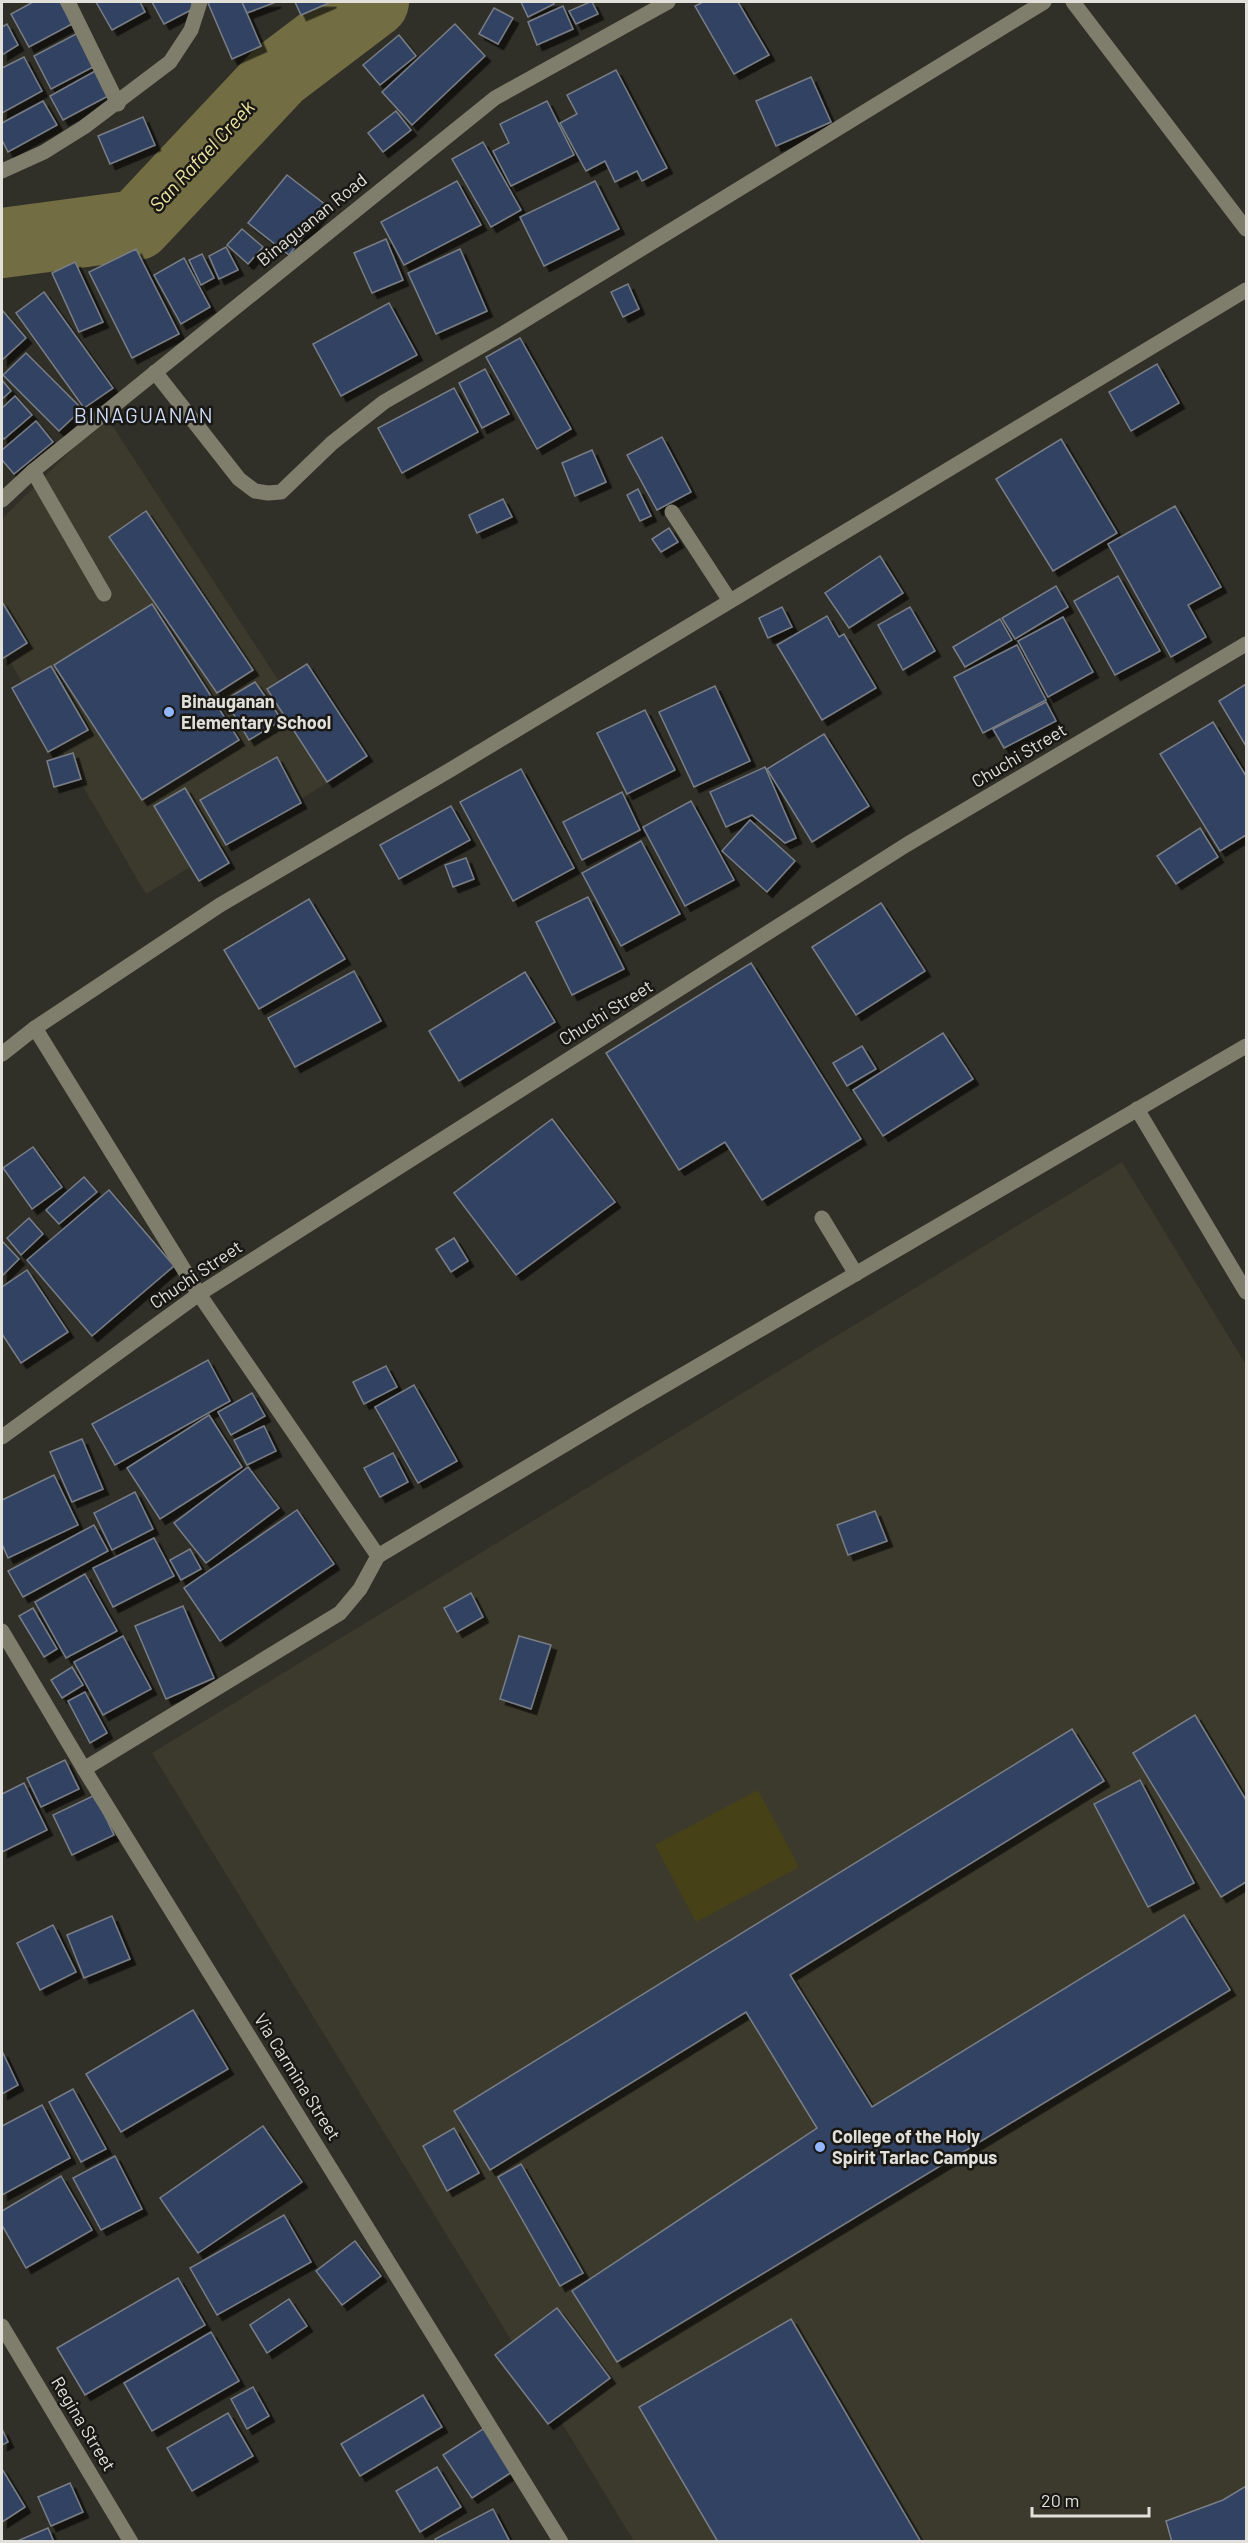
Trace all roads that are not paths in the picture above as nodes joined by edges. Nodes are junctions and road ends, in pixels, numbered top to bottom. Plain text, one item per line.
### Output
1 (68, 2) edge
2 (201, 2) edge
3 (668, 2) edge
4 (1044, 2) edge
5 (1073, 2) edge
6 (118, 104) junction
7 (2, 170) edge
8 (1246, 229) edge
9 (1246, 290) edge
10 (155, 372) junction
11 (33, 471) junction
12 (2, 500) edge
13 (672, 512) dead end
14 (104, 594) dead end
15 (730, 601) junction
16 (1246, 644) edge
17 (35, 1028) junction
18 (1246, 1046) edge
19 (2, 1054) edge
20 (1137, 1109) junction
21 (822, 1218) dead end
22 (856, 1274) junction
23 (1246, 1292) edge
24 (199, 1294) junction
25 (2, 1437) edge
26 (378, 1556) junction
27 (2, 1631) edge
28 (84, 1769) junction
29 (2, 2326) edge
30 (131, 2541) edge
31 (561, 2541) edge

1 - 6 street
2 - 6 street
3 - 10 street, Binaguanan Road
4 - 10 street
5 - 8 street
6 - 7 street
9 - 15 street
10 - 11 street, Binaguanan Road
11 - 12 street, Binaguanan Road
11 - 14 street
13 - 15 street
15 - 17 street
16 - 24 street, Chuchi Street
17 - 19 street
17 - 24 street
18 - 20 street
20 - 22 street
20 - 23 street
21 - 22 street
22 - 26 street
24 - 25 street, Chuchi Street
24 - 26 street
26 - 28 street
27 - 28 street, Via Carmina Street
28 - 31 street, Via Carmina Street
29 - 30 street, Regina Street

